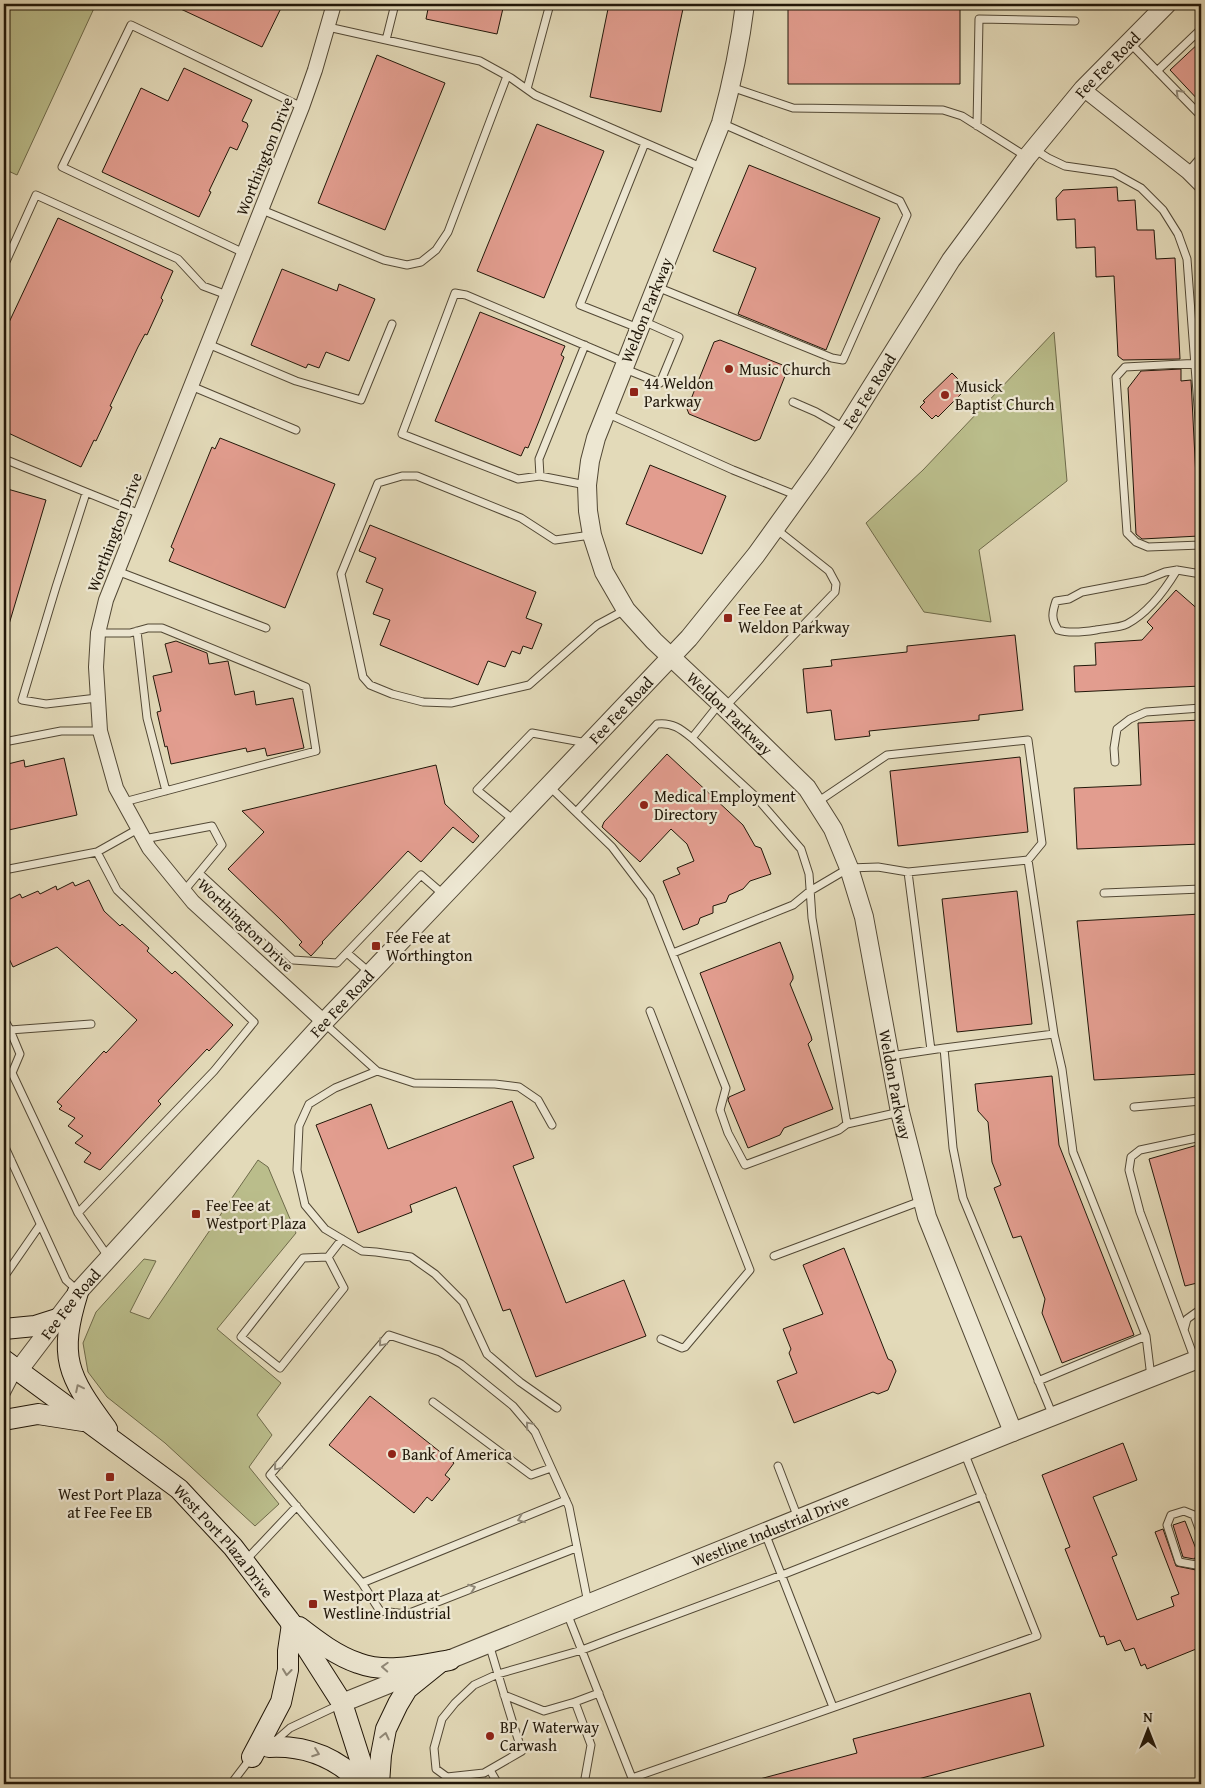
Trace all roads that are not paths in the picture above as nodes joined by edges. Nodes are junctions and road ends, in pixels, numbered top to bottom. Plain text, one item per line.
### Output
1 (334, 4) edge
2 (395, 4) edge
3 (550, 4) edge
4 (745, 4) edge
5 (1167, 4) edge
6 (1074, 21) dead end
7 (328, 27) junction
8 (1201, 29) edge
9 (386, 40) junction
10 (1129, 42) junction
11 (1157, 71) junction
12 (507, 76) junction
13 (731, 87) junction
14 (527, 89) junction
15 (1083, 89) junction
16 (302, 107) junction
17 (1201, 116) edge
18 (721, 123) junction
19 (977, 126) junction
20 (645, 142) junction
21 (1030, 153) junction
22 (1201, 157) edge
23 (704, 168) junction
24 (1188, 172) junction
25 (1201, 186) edge
26 (262, 210) junction
27 (244, 252) junction
28 (4, 266) edge
29 (655, 287) junction
30 (227, 296) junction
31 (392, 324) dead end
32 (640, 324) junction
33 (208, 344) junction
34 (585, 345) junction
35 (1198, 363) edge
36 (624, 365) junction
37 (191, 386) junction
38 (793, 402) dead end
39 (605, 412) junction
40 (845, 429) junction
41 (296, 430) dead end
42 (1201, 446) edge
43 (4, 459) edge
44 (540, 476) junction
45 (587, 485) junction
46 (86, 493) junction
47 (798, 496) junction
48 (140, 514) junction
49 (776, 529) junction
50 (592, 535) junction
51 (1201, 545) edge
52 (1177, 570) junction
53 (117, 571) junction
54 (1201, 574) edge
55 (626, 610) junction
56 (266, 628) dead end
57 (137, 631) junction
58 (98, 633) junction
59 (671, 658) junction
60 (98, 698) junction
61 (722, 705) junction
62 (1201, 708) edge
63 (100, 730) junction
64 (692, 738) junction
65 (4, 742) edge
66 (589, 744) junction
67 (1115, 762) dead end
68 (549, 786) junction
69 (166, 791) junction
70 (124, 802) junction
71 (816, 803) junction
72 (576, 812) junction
73 (516, 821) junction
74 (141, 834) junction
75 (97, 852) junction
76 (1028, 860) junction
77 (849, 868) junction
78 (4, 870) edge
79 (908, 872) junction
80 (199, 873) junction
81 (1201, 888) edge
82 (184, 890) junction
83 (810, 890) junction
84 (1104, 894) dead end
85 (445, 895) junction
86 (347, 953) junction
87 (673, 953) junction
88 (370, 973) junction
89 (650, 1010) dead end
90 (4, 1019) edge
91 (324, 1022) junction
92 (90, 1024) dead end
93 (7, 1032) edge
94 (1054, 1034) junction
95 (944, 1048) junction
96 (930, 1050) junction
97 (889, 1056) junction
98 (377, 1071) junction
99 (1201, 1101) edge
100 (1134, 1107) dead end
101 (900, 1112) junction
102 (847, 1124) junction
103 (552, 1125) dead end
104 (1201, 1136) edge
105 (4, 1145) edge
106 (11, 1160) junction
107 (4, 1168) edge
108 (923, 1201) junction
109 (78, 1213) junction
110 (40, 1224) junction
111 (342, 1239) junction
112 (774, 1256) dead end
113 (109, 1258) junction
114 (328, 1258) junction
115 (4, 1277) edge
116 (78, 1292) junction
117 (1201, 1309) edge
118 (57, 1319) junction
119 (4, 1328) edge
120 (1184, 1330) junction
121 (1146, 1336) junction
122 (661, 1339) dead end
123 (1198, 1359) edge
124 (8, 1371) edge
125 (1151, 1378) junction
126 (1038, 1381) junction
127 (4, 1398) edge
128 (433, 1402) dead end
129 (557, 1408) dead end
130 (1053, 1416) junction
131 (4, 1420) edge
132 (89, 1423) junction
133 (1013, 1432) junction
134 (117, 1442) junction
135 (964, 1452) junction
136 (778, 1466) dead end
137 (551, 1468) junction
138 (982, 1496) junction
139 (566, 1500) junction
140 (297, 1506) junction
141 (798, 1518) junction
142 (765, 1532) junction
143 (1201, 1534) edge
144 (576, 1548) junction
145 (1201, 1558) edge
146 (244, 1562) junction
147 (782, 1575) junction
148 (362, 1583) junction
149 (588, 1604) junction
150 (567, 1612) junction
151 (291, 1622) junction
152 (489, 1644) junction
153 (582, 1650) junction
154 (444, 1662) junction
155 (498, 1674) junction
156 (599, 1693) junction
157 (504, 1695) junction
158 (575, 1702) junction
159 (342, 1703) junction
160 (833, 1707) junction
161 (260, 1752) junction
162 (490, 1770) junction
163 (231, 1784) edge
164 (362, 1784) edge
165 (368, 1784) edge
166 (379, 1784) edge
167 (498, 1784) edge
168 (584, 1784) edge

1 - 7 street, Worthington Drive
2 - 9 lane
3 - 14 lane
4 - 13 street, Weldon Parkway
5 - 10 street, Fee Fee Road
6 - 19 lane
7 - 9 lane
7 - 16 street, Worthington Drive
8 - 11 lane
9 - 12 lane
10 - 11 lane
10 - 15 street, Fee Fee Road
17 -> 11 lane
12 - 14 lane
12 - 26 lane
13 - 18 street, Weldon Parkway
13 - 19 lane
14 - 20 lane
15 - 21 street, Fee Fee Road
15 - 24 street
16 - 26 street, Worthington Drive
16 - 27 lane
18 - 23 street, Weldon Parkway
18 - 29 lane
19 - 21 lane
20 - 23 lane
20 - 32 lane
21 - 35 lane
21 - 40 street, Fee Fee Road
22 - 24 lane
23 - 29 street, Weldon Parkway
24 - 25 street
26 - 27 street, Worthington Drive
27 - 30 street, Worthington Drive
28 - 30 lane
29 - 32 street, Weldon Parkway
30 - 33 street, Worthington Drive
31 - 33 lane
32 - 36 street, Weldon Parkway
32 - 36 lane
33 - 37 street, Worthington Drive
34 - 36 lane
34 - 44 lane
34 - 44 lane
35 - 42 lane
35 - 51 lane
36 - 39 street, Weldon Parkway
37 - 41 lane
37 - 48 street, Worthington Drive
38 - 40 lane
39 - 45 street, Weldon Parkway
39 - 47 lane
40 - 47 street, Fee Fee Road
43 - 46 lane
44 - 45 lane
45 - 50 street, Weldon Parkway
46 - 48 lane
46 - 60 lane
47 - 49 street, Fee Fee Road
48 - 53 street, Worthington Drive
49 - 59 street, Fee Fee Road
49 - 61 lane
50 - 55 street, Weldon Parkway
50 - 55 lane
52 - 52 lane
52 - 54 lane
53 - 56 lane
53 - 58 street, Worthington Drive
55 - 59 street, Weldon Parkway
57 - 58 lane
57 - 69 lane
57 - 69 lane
58 - 60 street, Worthington Drive
59 - 61 street, Weldon Parkway
59 - 66 street, Fee Fee Road
60 - 63 street, Worthington Drive
61 - 64 lane
61 - 71 street, Weldon Parkway
62 - 67 lane
63 - 65 lane
63 - 70 street, Worthington Drive
64 - 72 lane
64 - 83 lane
66 - 68 street, Fee Fee Road
66 - 73 lane
68 - 72 lane
68 - 73 street, Fee Fee Road
69 - 70 lane
70 - 74 street, Worthington Drive
71 - 76 lane
71 - 77 street, Weldon Parkway
72 - 87 lane
73 - 85 street, Fee Fee Road
74 - 75 lane
74 - 80 lane
74 - 82 street, Worthington Drive
75 - 78 lane
75 - 109 lane
76 - 79 lane
76 - 94 lane
77 - 79 lane
77 - 83 lane
77 - 97 street, Weldon Parkway
79 - 96 lane
80 - 82 lane
80 - 86 lane
81 - 84 lane
82 - 91 street, Worthington Drive
83 - 87 lane
83 - 102 lane
85 - 86 lane
85 - 88 street, Fee Fee Road
86 - 88 lane
87 - 102 lane
88 - 91 street, Fee Fee Road
89 - 122 lane
90 - 93 lane
91 - 98 lane
91 - 113 street, Fee Fee Road
92 - 93 lane
93 - 109 lane
94 - 95 lane
94 - 121 lane
95 - 96 lane
95 - 126 lane
96 - 97 lane
97 - 101 street, Weldon Parkway
98 - 103 lane
98 - 111 lane
99 - 100 lane
101 - 102 lane
101 - 108 street, Weldon Parkway
104 - 120 lane
105 - 106 lane
106 - 107 lane
106 - 110 lane
108 - 112 lane
108 - 133 street, Weldon Parkway
109 - 113 lane
110 - 115 lane
110 - 116 lane
111 - 114 lane
111 - 129 lane
113 - 116 street, Fee Fee Road
114 - 114 lane
116 - 118 street, Fee Fee Road
134 -> 116 main road
117 - 120 lane
118 - 119 main road
118 - 124 street, Fee Fee Road
120 - 123 lane
121 - 125 lane
121 - 126 lane
123 - 125 street, Westline Industrial Drive
124 - 127 lane
124 - 132 main road, West Port Plaza Drive
125 - 130 street, Westline Industrial Drive
126 - 130 lane
128 - 137 lane
130 - 133 street, Westline Industrial Drive
131 - 132 main road
132 - 134 main road, West Port Plaza Drive
133 - 135 street, Westline Industrial Drive
134 - 146 main road, West Port Plaza Drive
135 - 138 lane
135 - 141 street, Westline Industrial Drive
136 - 141 lane
137 - 139 lane
137 -> 140 lane
138 - 147 lane
138 - 160 lane
139 - 144 lane
139 -> 148 lane
140 - 146 lane
140 - 148 lane
141 - 142 street, Westline Industrial Drive
142 - 147 lane
142 - 149 street, Westline Industrial Drive
143 - 145 lane
148 -> 144 lane
144 - 149 lane
146 - 151 main road, West Port Plaza Drive
147 - 153 lane
147 - 160 lane
149 - 150 street, Westline Industrial Drive
150 - 152 street, Westline Industrial Drive
150 - 153 lane
154 -> 151 main road
151 - 159 main road, West Port Plaza Drive
151 -> 161 main road
152 - 154 street, Westline Industrial Drive
152 - 155 lane
153 - 155 lane
153 - 156 lane
154 - 159 street, Westline Industrial Drive
166 -> 154 main road
155 - 157 lane
155 - 162 lane
156 - 158 lane
156 - 160 lane
157 - 158 lane
157 - 162 lane
158 - 168 lane
159 - 161 lane
159 - 165 main road, West Port Plaza Drive
161 - 163 lane
161 -> 164 main road
162 - 167 lane

